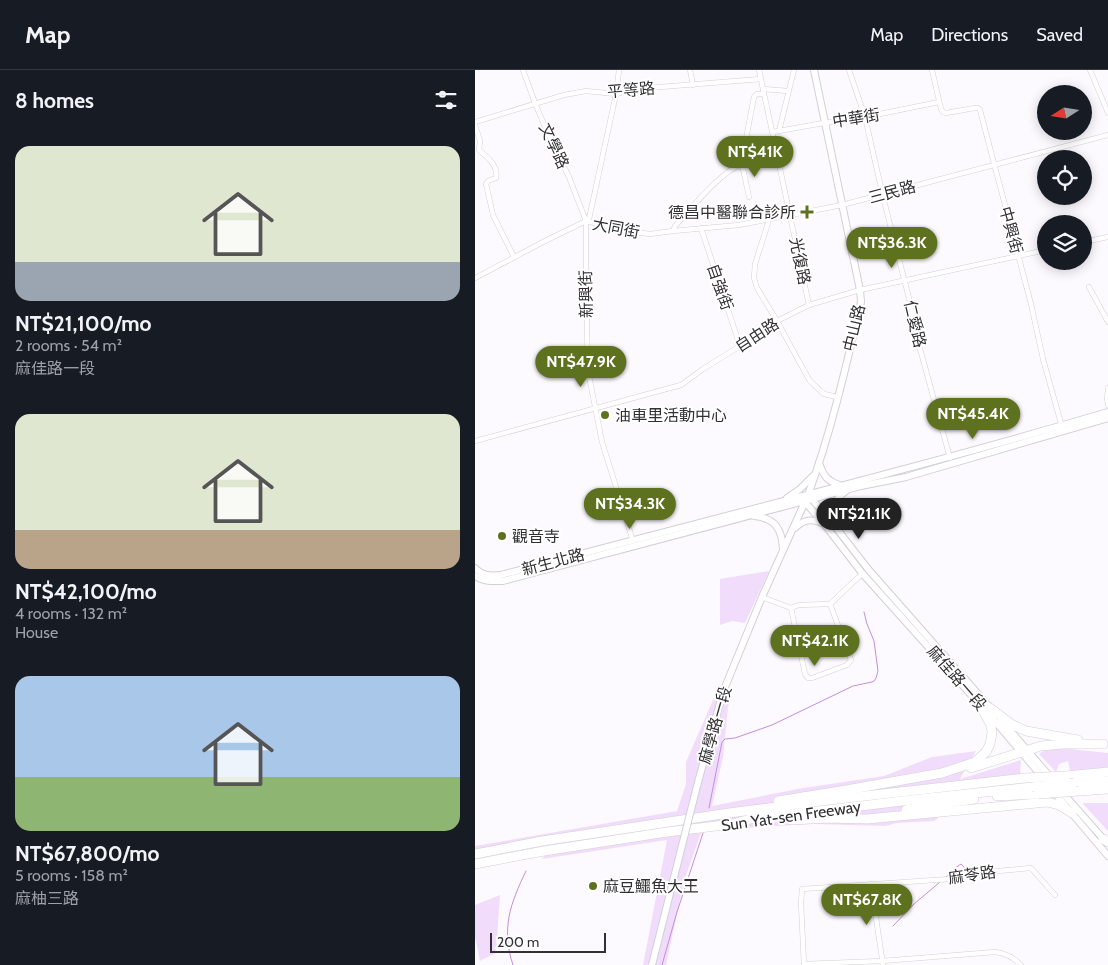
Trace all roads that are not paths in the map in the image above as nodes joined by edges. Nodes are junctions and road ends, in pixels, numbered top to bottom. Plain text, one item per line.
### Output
1 (523, 70) edge
2 (619, 70) edge
3 (690, 70) edge
4 (759, 70) edge
5 (794, 70) edge
6 (814, 70) edge
7 (849, 70) edge
8 (932, 70) edge
9 (1090, 70) edge
10 (761, 79) junction
11 (693, 85) junction
12 (788, 90) junction
13 (764, 91) junction
14 (616, 94) junction
15 (939, 102) junction
16 (535, 104) junction
17 (1108, 112) edge
18 (865, 117) junction
19 (475, 123) edge
20 (825, 123) junction
21 (779, 131) junction
22 (773, 132) junction
23 (1108, 135) edge
24 (742, 164) junction
25 (994, 165) junction
26 (883, 194) junction
27 (749, 196) dead end
28 (842, 205) junction
29 (790, 215) junction
30 (769, 220) junction
31 (586, 221) junction
32 (701, 228) junction
33 (673, 231) junction
34 (1108, 237) edge
35 (1092, 240) edge
36 (1037, 252) edge
37 (1018, 256) junction
38 (514, 257) junction
39 (475, 278) edge
40 (904, 280) junction
41 (1089, 287) dead end
42 (860, 290) junction
43 (809, 305) junction
44 (777, 321) junction
45 (1108, 322) edge
46 (740, 346) junction
47 (1108, 388) edge
48 (837, 397) junction
49 (1108, 405) edge
50 (595, 409) junction
51 (1108, 412) edge
52 (1108, 418) edge
53 (1063, 428) junction
54 (475, 441) edge
55 (950, 460) junction
56 (819, 463) junction
57 (816, 472) junction
58 (845, 488) junction
59 (808, 499) junction
60 (780, 501) junction
61 (750, 515) junction
62 (825, 525) junction
63 (835, 525) junction
64 (792, 530) junction
65 (633, 543) junction
66 (783, 550) junction
67 (475, 568) edge
68 (865, 571) junction
69 (477, 578) edge
70 (762, 597) junction
71 (830, 604) junction
72 (791, 608) junction
73 (980, 705) junction
74 (990, 708) junction
75 (1105, 744) edge
76 (1025, 751) junction
77 (1108, 772) edge
78 (941, 773) junction
79 (1108, 781) edge
80 (1077, 787) junction
81 (1108, 789) edge
82 (1035, 791) junction
83 (729, 813) junction
84 (1072, 813) junction
85 (867, 819) junction
86 (732, 824) junction
87 (1106, 842) edge
88 (475, 854) edge
89 (1108, 856) edge
90 (475, 864) edge
91 (871, 884) junction
92 (1055, 895) dead end
93 (882, 963) edge
94 (804, 964) edge
95 (652, 965) edge
96 (1021, 965) edge

1 - 16 street, 文學路
2 - 14 street, 新興街
3 - 11 street
4 - 10 street, 光復路
5 - 12 street
6 - 20 main road, 中山路
7 - 18 street, 仁愛路
8 - 15 street
9 - 17 street
10 - 11 street, 平等路
10 - 13 street, 光復路
11 - 14 street, 平等路
12 - 13 street
12 - 21 street
13 - 22 street, 光復路
13 - 24 street
14 - 16 street, 平等路
14 - 31 street, 新興街
15 - 18 street, 中華街
15 - 25 street, 中興街
16 - 19 street, 平等路
16 - 31 street, 文學路
18 - 20 street, 中華街
18 - 26 street, 仁愛路
19 - 38 street
20 - 21 street, 中華街
20 - 28 main road, 中山路
21 - 22 street, 中華街
22 - 29 street, 光復路
23 - 25 street, 三民路
24 - 27 street
24 - 33 street
25 - 26 street, 三民路
25 - 37 street, 中興街
26 - 28 street, 三民路
26 - 40 street, 仁愛路
28 - 29 street, 三民路
28 - 42 main road, 中山路
29 - 30 street, 三民路
29 - 43 street, 光復路
30 - 32 street, 三民路
30 - 44 street
31 - 33 street, 大同街
31 - 38 street, 大同街
31 - 50 street, 新興街
32 - 33 street, 三民路
32 - 46 street, 自強街
34 - 35 street
36 - 37 street, 自由路
37 - 40 street, 自由路
37 - 53 street, 中興街
38 - 39 street, 大同街
40 - 42 street, 自由路
40 - 55 street, 仁愛路
41 - 45 street
42 - 43 street, 自由路
42 - 48 main road, 中山路
43 - 44 street, 自由路
44 - 46 street, 自由路
44 - 48 street
46 - 50 street, 自由路
47 - 49 street
48 - 56 main road, 中山路
50 - 54 street, 自由路
50 - 65 street, 新興街
51 - 53 main road
52 - 53 main road
53 - 55 main road
55 - 58 main road
56 - 57 main road, 中山路
56 - 58 main road
57 - 59 main road, 中山路
57 - 60 main road
58 - 59 main road
58 - 63 main road
59 - 60 main road, 新生北路
59 - 61 main road, 新生北路
59 - 62 main road, 麻佳路一段
59 - 63 main road, 麻佳路一段
59 - 64 main road, 麻學路一段
60 - 65 main road, 新生北路
61 - 65 main road, 新生北路
61 - 66 main road
62 - 64 main road
62 - 68 main road, 麻佳路一段
63 - 68 main road, 麻佳路一段
64 - 66 main road, 麻學路一段
65 - 69 main road, 新生北路
66 - 70 main road, 麻學路一段
67 - 69 main road, 新生北路
68 - 71 street
68 - 73 main road, 麻佳路一段
68 - 74 main road, 麻佳路一段
70 - 72 street
70 - 95 main road, 麻學路一段, bridge
71 - 72 street
71 - 72 street
73 - 76 main road, 麻佳路一段
73 - 78 highway
74 - 75 highway
74 - 76 main road, 麻佳路一段
75 - 76 highway
76 - 78 highway
76 - 84 main road, 麻佳路一段
76 - 87 main road, 麻佳路一段
77 - 83 highway, Sun Yat-sen Freeway, bridge
78 - 83 highway
79 - 80 highway, Sun Yat-sen Freeway
80 - 81 highway
80 - 82 highway, Sun Yat-sen Freeway, bridge
82 - 85 highway
82 - 86 highway, Sun Yat-sen Freeway
83 - 88 highway, Sun Yat-sen Freeway
84 - 85 highway
84 - 89 main road, 麻佳路一段
85 - 86 highway
86 - 90 highway, Sun Yat-sen Freeway
91 - 92 street, 麻苓路
91 - 93 street
91 - 94 street, 麻苓路
93 - 94 street
93 - 96 street

